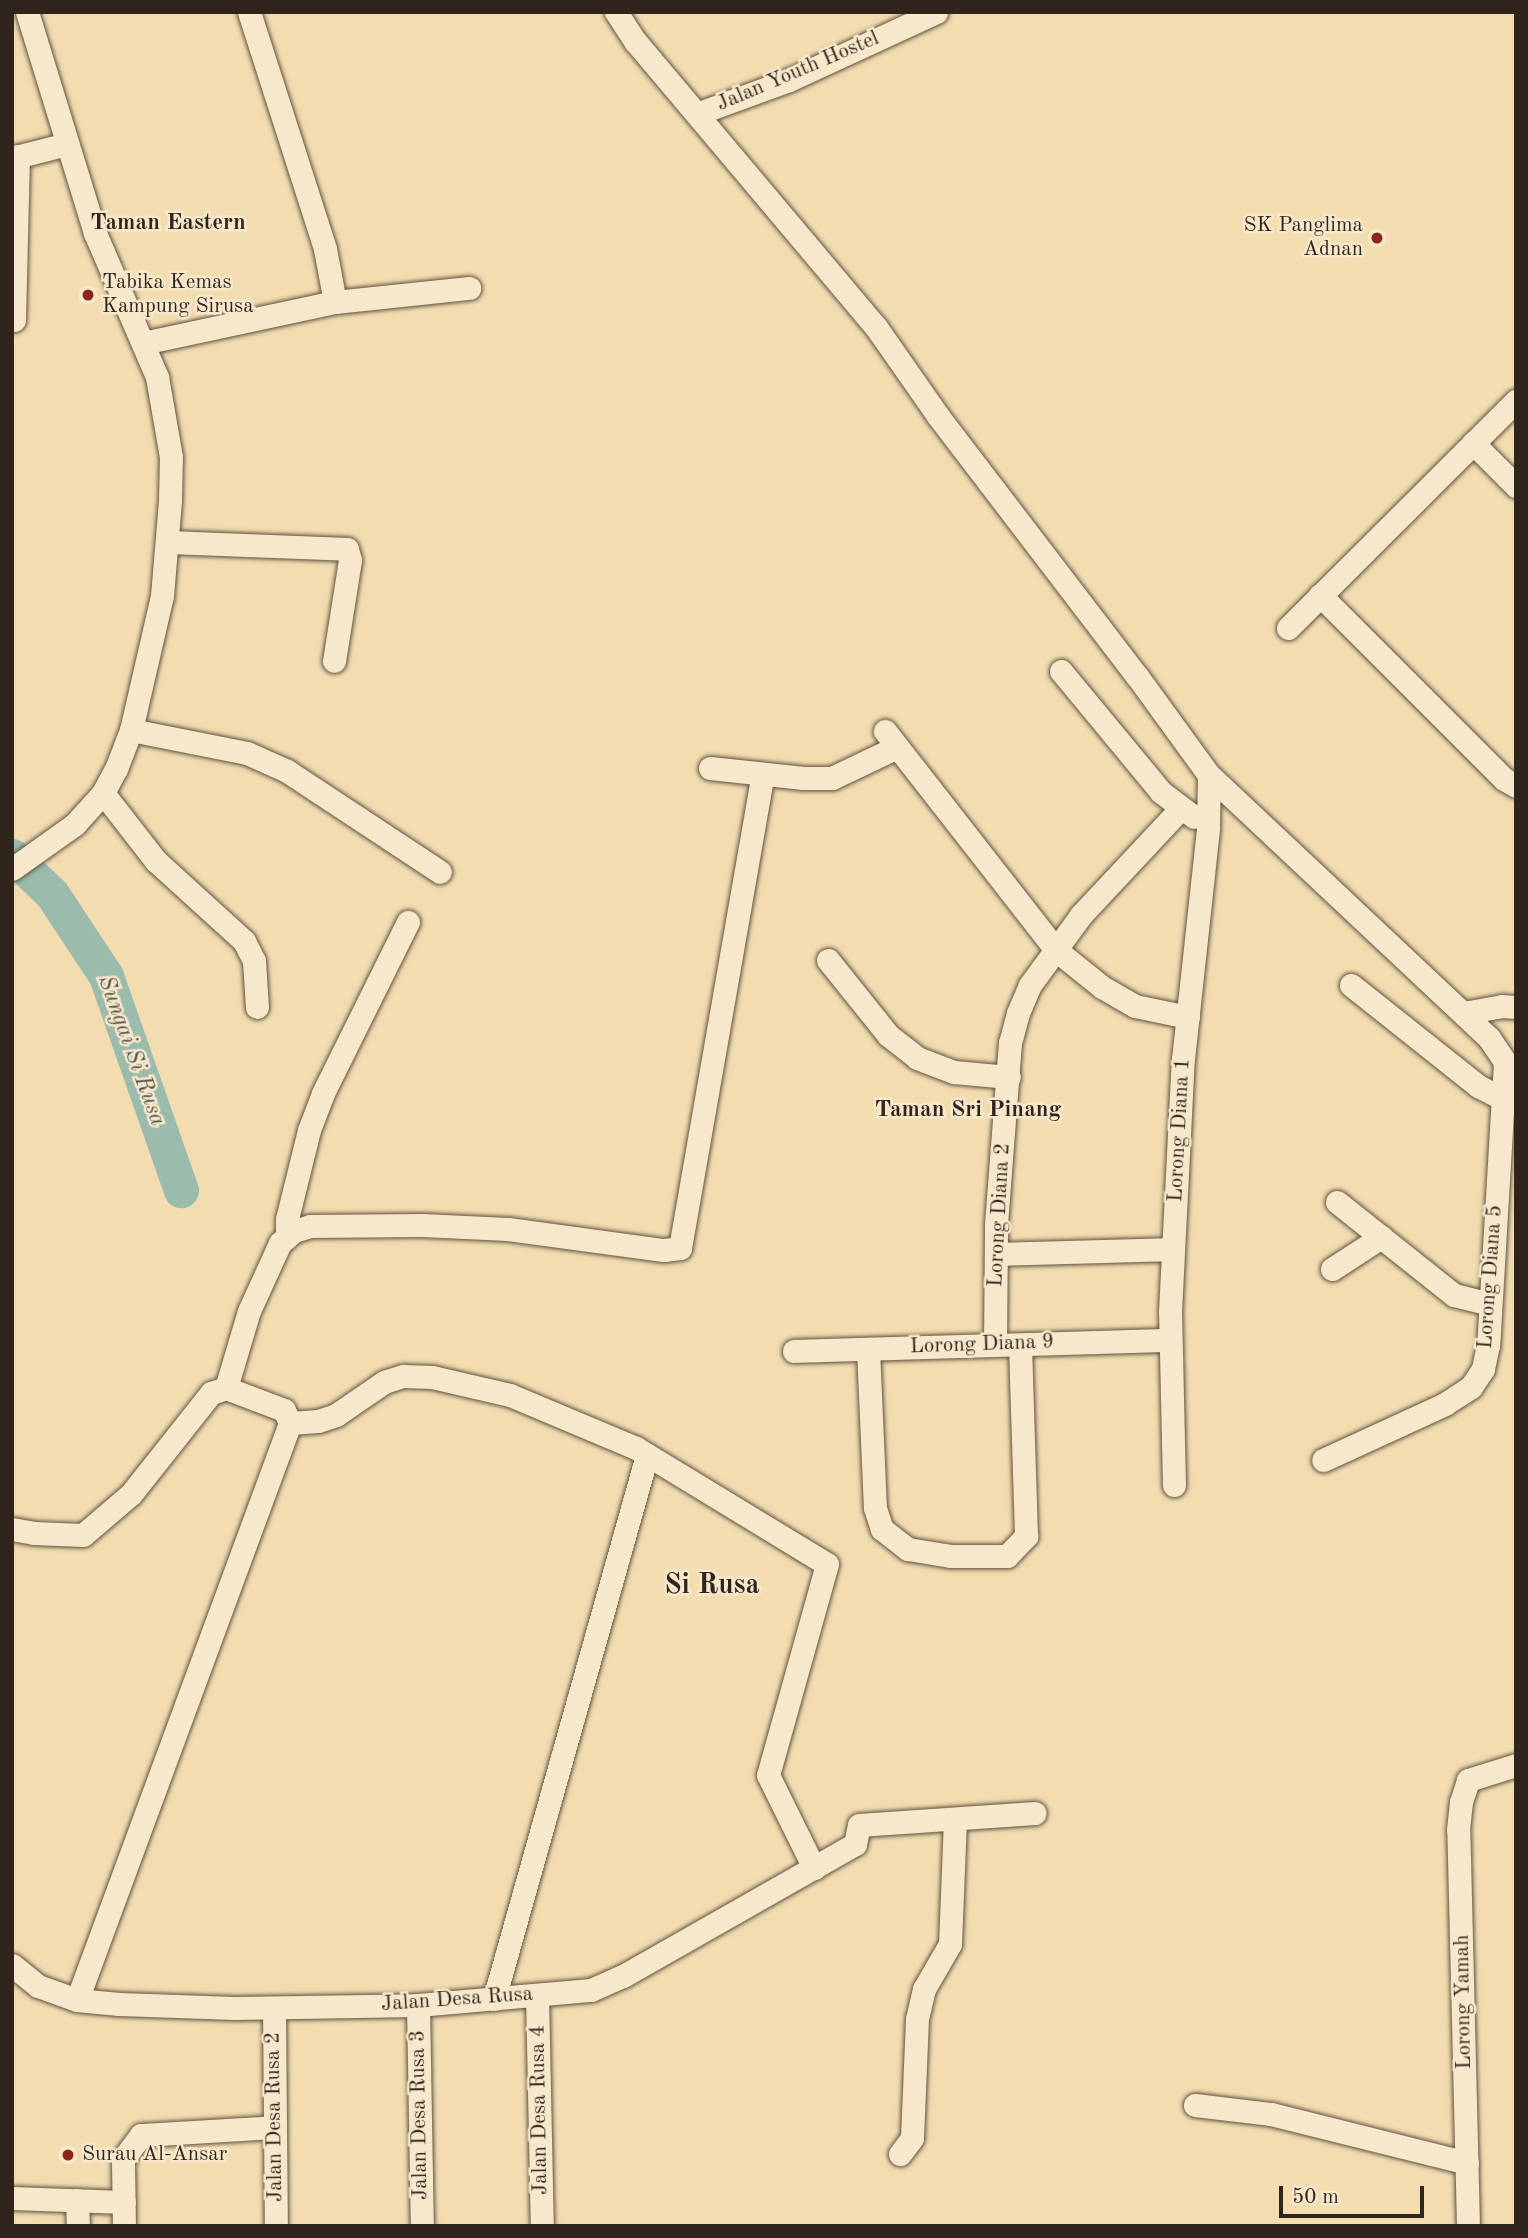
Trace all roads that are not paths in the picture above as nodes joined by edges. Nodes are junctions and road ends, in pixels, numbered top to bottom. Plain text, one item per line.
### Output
1 (27, 12) edge
2 (249, 12) edge
3 (615, 12) edge
4 (936, 12) edge
5 (699, 113) junction
6 (67, 144) junction
7 (15, 157) edge
8 (468, 288) dead end
9 (335, 302) junction
10 (14, 320) dead end
11 (143, 343) junction
12 (1516, 401) edge
13 (1473, 443) junction
14 (1516, 486) edge
15 (168, 542) junction
16 (1320, 595) junction
17 (1287, 628) dead end
18 (334, 661) dead end
19 (1061, 671) dead end
20 (131, 730) junction
21 (710, 768) dead end
22 (763, 774) junction
23 (1209, 775) junction
24 (1516, 786) edge
25 (103, 793) junction
26 (1181, 808) junction
27 (1208, 827) junction
28 (12, 869) edge
29 (440, 872) dead end
30 (408, 922) dead end
31 (1056, 950) junction
32 (828, 960) dead end
33 (1351, 985) dead end
34 (257, 1007) dead end
35 (1516, 1007) edge
36 (1464, 1013) junction
37 (1188, 1017) junction
38 (1009, 1077) junction
39 (1503, 1099) junction
40 (1337, 1202) dead end
41 (287, 1237) junction
42 (1381, 1237) junction
43 (1173, 1249) junction
44 (996, 1254) junction
45 (1332, 1269) dead end
46 (1490, 1304) junction
47 (1170, 1340) junction
48 (995, 1345) junction
49 (1020, 1345) junction
50 (868, 1349) junction
51 (794, 1351) dead end
52 (226, 1388) junction
53 (290, 1423) junction
54 (647, 1455) junction
55 (1323, 1460) dead end
56 (1174, 1485) dead end
57 (12, 1529) edge
58 (1516, 1765) edge
59 (1035, 1813) dead end
60 (955, 1819) junction
61 (814, 1868) junction
62 (12, 1965) edge
63 (537, 1995) junction
64 (494, 1998) junction
65 (77, 2000) junction
66 (418, 2005) junction
67 (274, 2008) junction
68 (1195, 2105) dead end
69 (275, 2127) junction
70 (900, 2154) dead end
71 (1467, 2164) junction
72 (12, 2199) edge
73 (77, 2200) junction
74 (124, 2202) junction
75 (78, 2226) edge
76 (124, 2226) edge
77 (276, 2226) edge
78 (422, 2226) edge
79 (542, 2226) edge
80 (1468, 2226) edge

1 - 6 street
2 - 9 street
3 - 5 street, Lorong Diana 5
4 - 5 street, Jalan Youth Hostel
5 - 23 street, Lorong Diana 5
6 - 7 street
6 - 11 street
7 - 10 street
8 - 9 street
9 - 11 street
11 - 15 street
12 - 13 street
13 - 14 street
13 - 16 street
15 - 18 street
15 - 20 street
16 - 17 street
16 - 24 street
19 - 26 street
20 - 25 street
20 - 29 street
21 - 22 street
22 - 31 street
22 - 41 street
23 - 27 street, Lorong Diana 1
23 - 36 street, Lorong Diana 5
25 - 28 street
25 - 34 street
26 - 27 street
26 - 31 street, Lorong Diana 2
27 - 37 street, Lorong Diana 1
30 - 41 street
31 - 37 street
31 - 38 street, Lorong Diana 2
32 - 38 street
33 - 39 street
35 - 36 street
36 - 39 street, Lorong Diana 5
37 - 43 street, Lorong Diana 1
38 - 44 street, Lorong Diana 2
39 - 46 street, Lorong Diana 5
40 - 42 street
41 - 52 street
42 - 45 street
42 - 46 street
43 - 44 street
43 - 47 street, Lorong Diana 1
44 - 48 street, Lorong Diana 2
46 - 55 street, Lorong Diana 5
47 - 49 street, Lorong Diana 9
47 - 56 street, Lorong Diana 1
48 - 49 street, Lorong Diana 9
48 - 50 street, Lorong Diana 9
49 - 50 street
50 - 51 street, Lorong Diana 9
52 - 53 street
52 - 57 street
53 - 54 street
53 - 65 street
54 - 61 street
54 - 64 street
58 - 71 street, Lorong Yamah
59 - 60 street
60 - 61 street, Jalan Desa Rusa
60 - 70 street
61 - 63 street, Jalan Desa Rusa
62 - 65 street, Jalan Desa Rusa
63 - 64 street, Jalan Desa Rusa
63 - 79 street, Jalan Desa Rusa 4
64 - 66 street, Jalan Desa Rusa
65 - 67 street, Jalan Desa Rusa
66 - 67 street, Jalan Desa Rusa
66 - 78 street, Jalan Desa Rusa 3
67 - 69 street, Jalan Desa Rusa 2
68 - 71 street
69 - 74 street
69 - 77 street, Jalan Desa Rusa 2
71 - 80 street, Lorong Yamah
72 - 73 street
73 - 74 street
73 - 75 street
74 - 76 street

